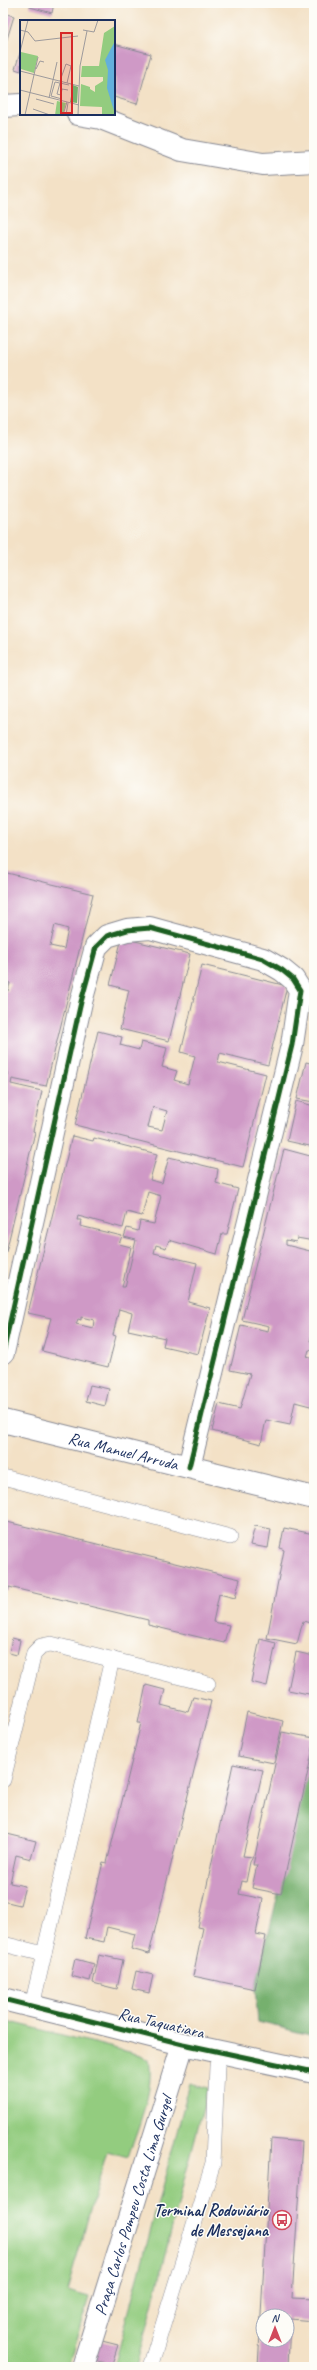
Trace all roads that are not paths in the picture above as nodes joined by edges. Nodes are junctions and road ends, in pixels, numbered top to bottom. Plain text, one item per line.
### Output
1 (20, 105) edge
2 (3, 106) edge
3 (84, 115) edge
4 (314, 161) edge
5 (3, 1353) edge
6 (3, 1421) edge
7 (189, 1467) junction
8 (3, 1477) edge
9 (314, 1498) edge
10 (230, 1537) dead end
11 (112, 1659) junction
12 (208, 1684) dead end
13 (3, 1780) edge
14 (3, 1944) edge
15 (44, 1954) junction
16 (3, 1999) edge
17 (32, 2006) junction
18 (184, 2044) junction
19 (220, 2051) junction
20 (314, 2072) edge
21 (84, 2367) edge
22 (150, 2367) edge

1 - 2 street
3 - 4 street
5 - 7 street
6 - 7 street, Rua Manuel Arruda
7 - 9 street, Rua Manuel Arruda
8 - 10 lane
11 - 12 lane
11 - 13 lane
11 - 15 lane
14 - 15 lane
15 - 17 lane
16 - 17 street, Rua Taquatiara
17 - 18 street, Rua Taquatiara
18 - 19 street, Rua Taquatiara
18 - 21 street, Praça Carlos Pompeu Costa Lima Gurgel
19 - 20 street, Rua Taquatiara
19 - 22 lane

